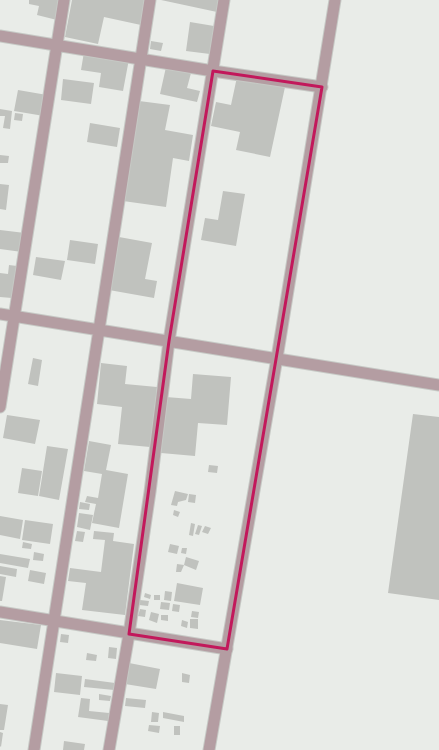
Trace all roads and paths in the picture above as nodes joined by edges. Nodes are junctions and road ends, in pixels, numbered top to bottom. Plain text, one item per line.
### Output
1 (64, 0) edge
2 (150, 0) edge
3 (224, 0) edge
4 (335, 0) edge
5 (0, 36) edge
6 (57, 45) junction
7 (141, 60) junction
8 (213, 71) junction
9 (322, 87) junction
10 (0, 314) edge
11 (15, 317) junction
12 (99, 330) junction
13 (169, 341) junction
14 (277, 358) junction
15 (439, 385) edge
16 (0, 407) edge
17 (0, 612) edge
18 (54, 621) junction
19 (129, 634) junction
20 (227, 649) junction
21 (34, 750) edge
22 (109, 750) edge
23 (209, 750) edge

1 - 6 street
2 - 7 street
3 - 8 street
4 - 9 street
5 - 6 street
6 - 7 street
6 - 11 street
7 - 8 street
7 - 12 street
8 - 9 street
8 - 13 street
9 - 14 street
10 - 11 street
11 - 12 street
11 - 16 street
12 - 13 street
12 - 18 street
13 - 14 street
13 - 19 street
14 - 15 street
14 - 20 street
17 - 18 street
18 - 19 street
18 - 21 street
19 - 20 street
19 - 22 street
20 - 23 street

